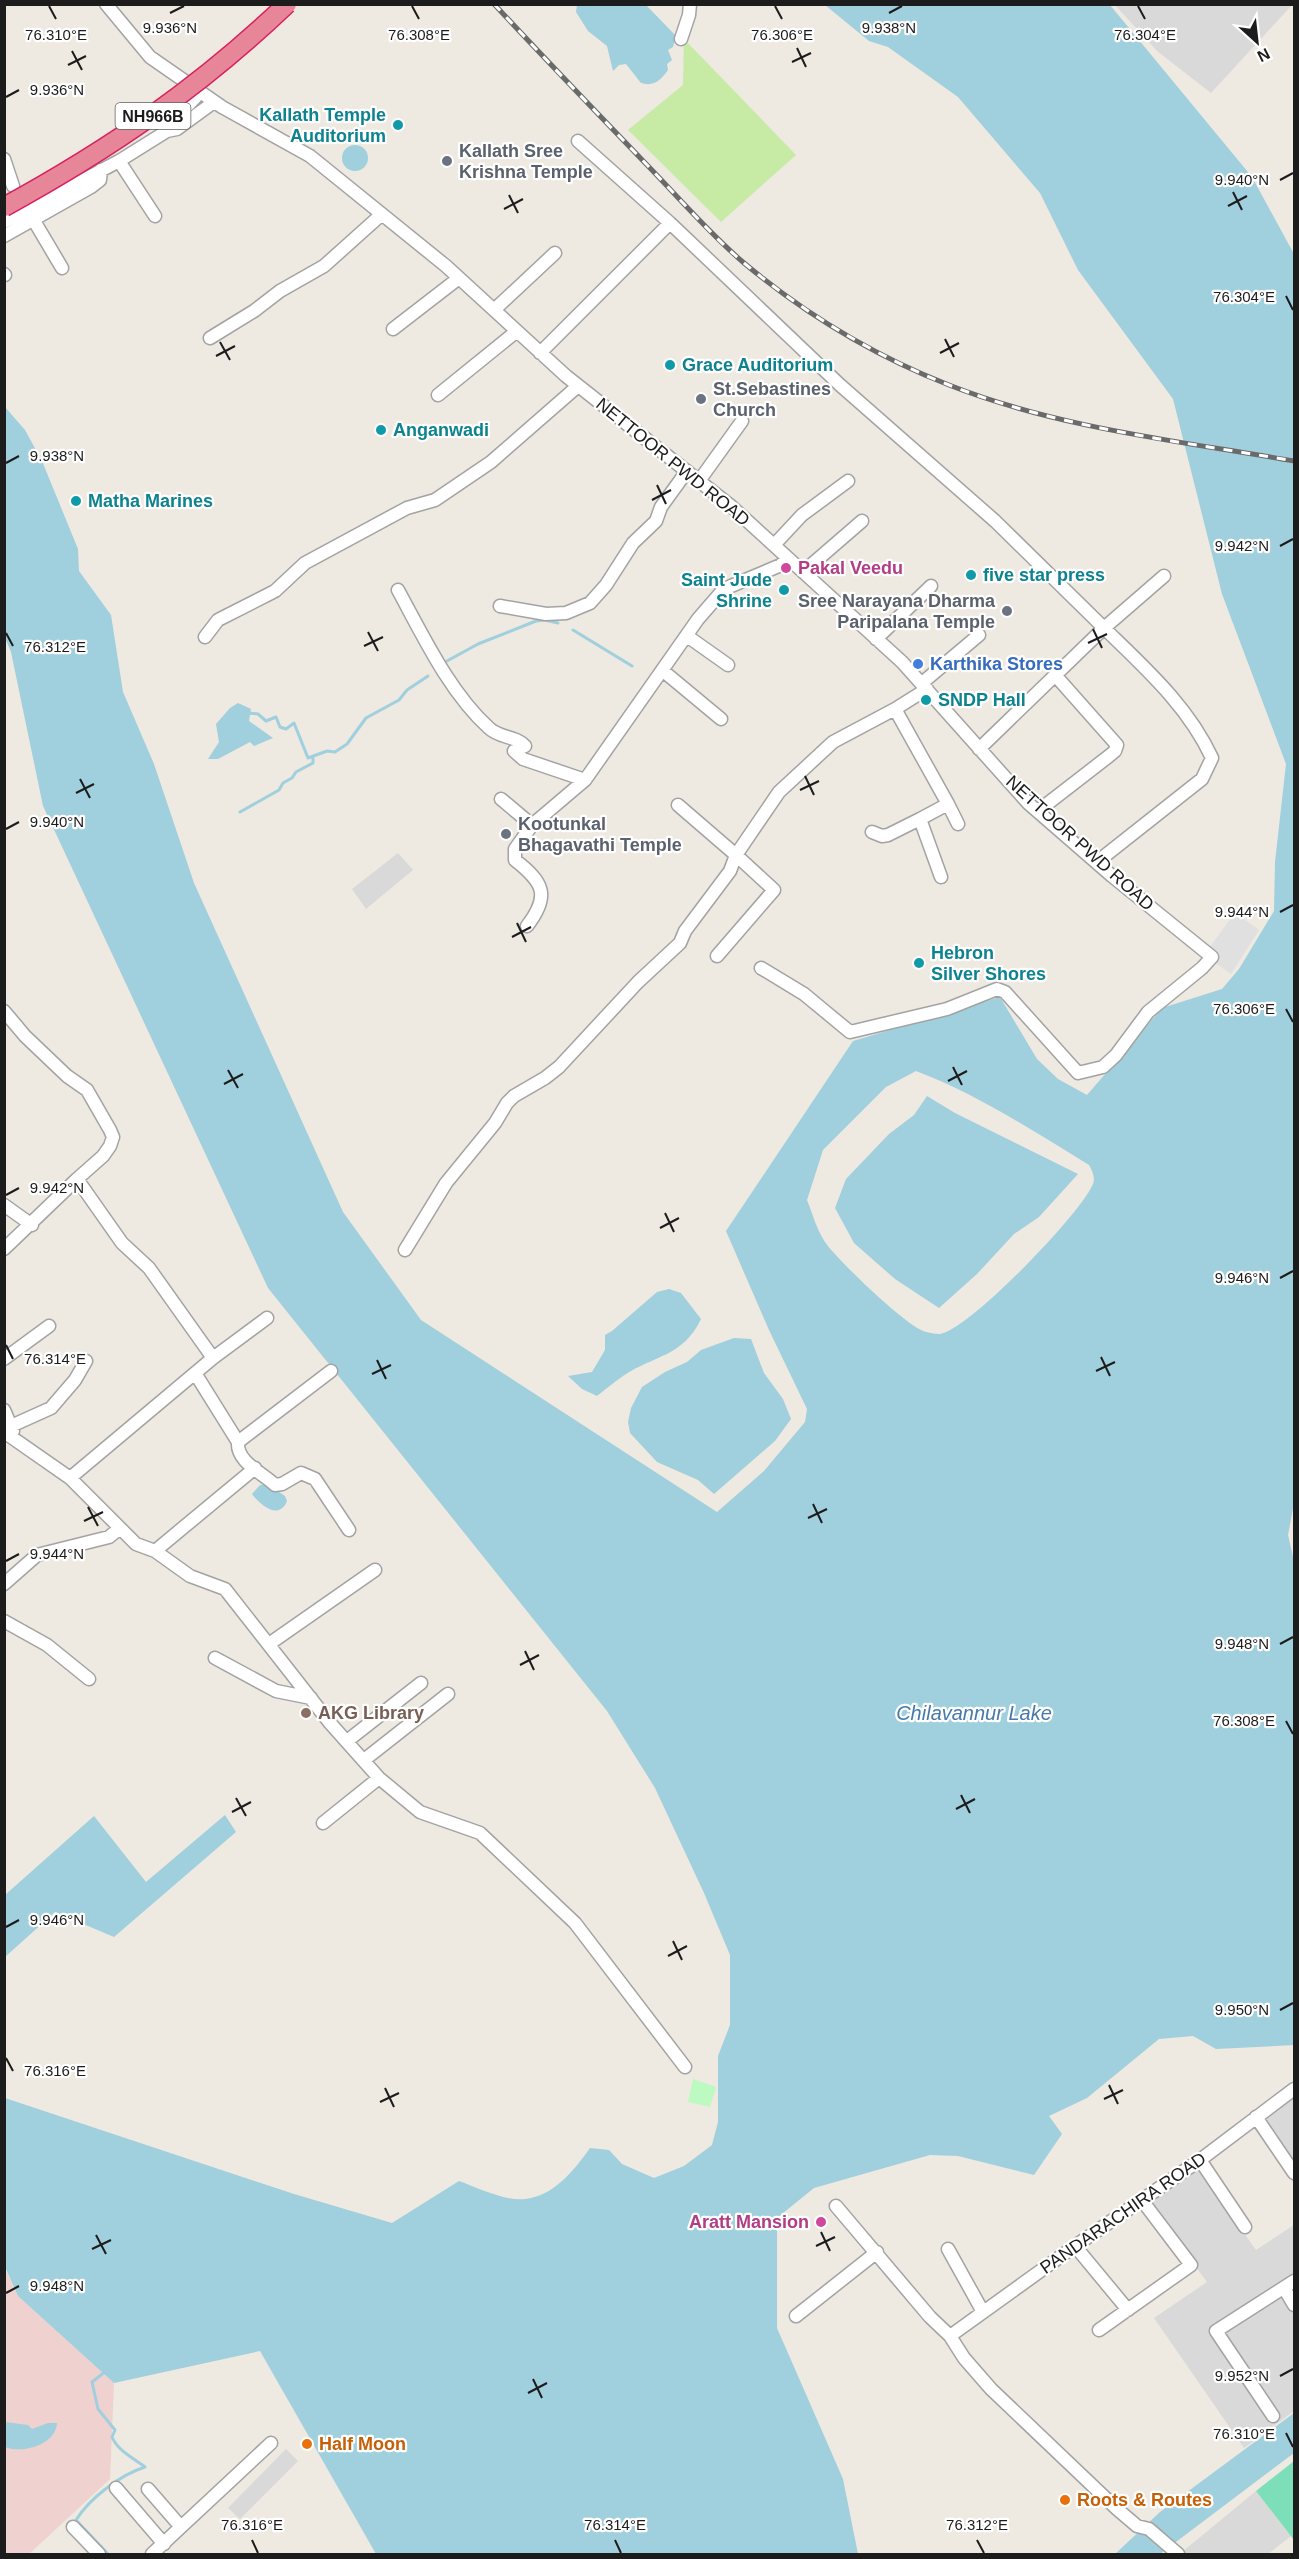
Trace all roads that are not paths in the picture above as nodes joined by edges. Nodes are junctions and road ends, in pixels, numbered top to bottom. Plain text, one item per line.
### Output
1 (106, 4) edge
2 (287, 4) edge
3 (690, 4) edge
4 (681, 39) dead end
5 (200, 92) junction
6 (214, 102) junction
7 (167, 131) junction
8 (578, 141) dead end
9 (4, 159) edge
10 (119, 161) junction
11 (96, 173) junction
12 (13, 186) dead end
13 (4, 207) edge
14 (382, 214) junction
15 (155, 216) dead end
16 (4, 222) edge
17 (670, 223) junction
18 (36, 224) junction
19 (4, 236) edge
20 (555, 253) dead end
21 (62, 268) dead end
22 (459, 278) junction
23 (494, 310) junction
24 (393, 330) dead end
25 (516, 331) junction
26 (210, 338) dead end
27 (540, 353) junction
28 (578, 386) junction
29 (438, 395) dead end
30 (742, 421) dead end
31 (687, 471) junction
32 (699, 481) junction
33 (848, 481) dead end
34 (862, 521) dead end
35 (774, 545) junction
36 (788, 558) junction
37 (804, 572) junction
38 (1164, 576) dead end
39 (931, 586) dead end
40 (398, 590) dead end
41 (500, 606) dead end
42 (1104, 628) junction
43 (979, 635) dead end
44 (687, 636) junction
45 (205, 637) dead end
46 (876, 639) junction
47 (728, 665) dead end
48 (662, 670) junction
49 (1055, 675) junction
50 (924, 686) junction
51 (895, 709) junction
52 (722, 719) dead end
53 (979, 749) junction
54 (585, 780) junction
55 (501, 800) dead end
56 (948, 804) junction
57 (678, 805) dead end
58 (1038, 811) junction
59 (920, 819) junction
60 (958, 824) dead end
61 (532, 825) junction
62 (873, 832) dead end
63 (736, 855) junction
64 (1096, 862) junction
65 (941, 878) dead end
66 (527, 926) dead end
67 (717, 956) dead end
68 (761, 968) dead end
69 (4, 1011) edge
70 (77, 1179) junction
71 (4, 1205) edge
72 (32, 1226) junction
73 (4, 1250) edge
74 (405, 1250) dead end
75 (267, 1318) dead end
76 (49, 1326) dead end
77 (213, 1358) junction
78 (4, 1359) edge
79 (86, 1361) dead end
80 (331, 1371) dead end
81 (195, 1373) junction
82 (4, 1410) edge
83 (10, 1432) edge
84 (238, 1442) junction
85 (255, 1468) junction
86 (70, 1478) junction
87 (120, 1528) junction
88 (350, 1530) dead end
89 (154, 1551) junction
90 (375, 1570) dead end
91 (4, 1584) edge
92 (4, 1621) edge
93 (269, 1644) junction
94 (214, 1658) dead end
95 (89, 1679) dead end
96 (421, 1683) dead end
97 (448, 1694) dead end
98 (311, 1698) junction
99 (347, 1741) junction
100 (363, 1760) junction
101 (379, 1778) junction
102 (323, 1823) dead end
103 (685, 2067) dead end
104 (1294, 2089) edge
105 (1256, 2117) junction
106 (1200, 2160) junction
107 (1294, 2173) edge
108 (1142, 2199) junction
109 (836, 2206) dead end
110 (1245, 2227) dead end
111 (1075, 2246) junction
112 (948, 2249) dead end
113 (877, 2252) junction
114 (1289, 2284) edge
115 (1294, 2305) edge
116 (1128, 2310) junction
117 (983, 2312) junction
118 (796, 2316) dead end
119 (1099, 2330) dead end
120 (950, 2336) junction
121 (1273, 2416) dead end
122 (272, 2443) dead end
123 (116, 2488) dead end
124 (148, 2489) dead end
125 (73, 2527) dead end
126 (181, 2527) junction
127 (164, 2544) junction
128 (99, 2554) edge
129 (152, 2554) edge
130 (1178, 2554) edge

1 - 5 street, NETTOOR PWD ROAD
2 - 13 highway, NH966B, bridge
3 - 4 street
5 - 6 street, NETTOOR PWD ROAD
5 - 7 street
6 - 7 street
6 - 14 street, NETTOOR PWD ROAD
7 - 10 street
8 - 17 street
9 - 12 street
10 - 11 street
10 - 15 street
11 - 16 street
11 - 18 street
14 - 22 street, NETTOOR PWD ROAD
14 - 26 street
17 - 27 street
17 - 42 street
18 - 19 street
18 - 21 street
20 - 23 street
22 - 23 street, NETTOOR PWD ROAD
22 - 24 street
23 - 25 street, NETTOOR PWD ROAD
25 - 27 street, NETTOOR PWD ROAD
25 - 29 street
27 - 28 street, NETTOOR PWD ROAD
28 - 31 street, NETTOOR PWD ROAD
28 - 45 street
30 - 32 street
31 - 32 street, NETTOOR PWD ROAD
31 - 41 street
32 - 35 street, NETTOOR PWD ROAD
33 - 35 street
34 - 37 street
35 - 36 street, NETTOOR PWD ROAD
36 - 37 street, NETTOOR PWD ROAD
36 - 44 street
37 - 46 street, NETTOOR PWD ROAD
38 - 42 street
39 - 46 street
40 - 54 street
42 - 49 street
42 - 64 street
43 - 50 street
44 - 47 street
44 - 48 street
46 - 50 street, NETTOOR PWD ROAD
48 - 52 street
48 - 54 street
49 - 53 street
49 - 58 street
50 - 51 street
50 - 53 street, NETTOOR PWD ROAD
51 - 56 street
51 - 63 street
53 - 58 street, NETTOOR PWD ROAD
54 - 61 street
55 - 61 street
56 - 59 street
56 - 60 street
57 - 63 street
58 - 64 street, NETTOOR PWD ROAD
59 - 62 street
59 - 65 street
61 - 66 street
63 - 67 street
63 - 74 street
64 - 68 street, NETTOOR PWD ROAD
69 - 70 street
70 - 72 street
70 - 77 street
71 - 72 street
72 - 73 street
75 - 77 street
76 - 78 street
77 - 81 street
79 - 83 street
80 - 84 street
81 - 84 street
81 - 86 street
82 - 83 street
83 - 86 street
84 - 85 street
85 - 88 street
85 - 89 street
86 - 87 street
87 - 89 street
87 - 91 street
89 - 93 street
90 - 93 street
92 - 95 street
93 - 98 street
94 - 98 street
96 - 99 street
97 - 100 street
98 - 99 street
99 - 100 street
100 - 101 street
101 - 102 street
101 - 103 street
104 - 105 street, PANDARACHIRA ROAD
105 - 106 street, PANDARACHIRA ROAD
105 - 107 street
106 - 108 street, PANDARACHIRA ROAD
106 - 110 street
108 - 111 street, PANDARACHIRA ROAD
108 - 116 street
109 - 113 street
111 - 116 street
111 - 117 street, PANDARACHIRA ROAD
112 - 117 street
113 - 118 street
113 - 120 street
114 - 115 street
114 - 121 street
116 - 119 street
117 - 120 street, PANDARACHIRA ROAD
120 - 130 street
122 - 126 street
123 - 127 street
124 - 126 street
125 - 128 street
126 - 127 street
127 - 129 street

